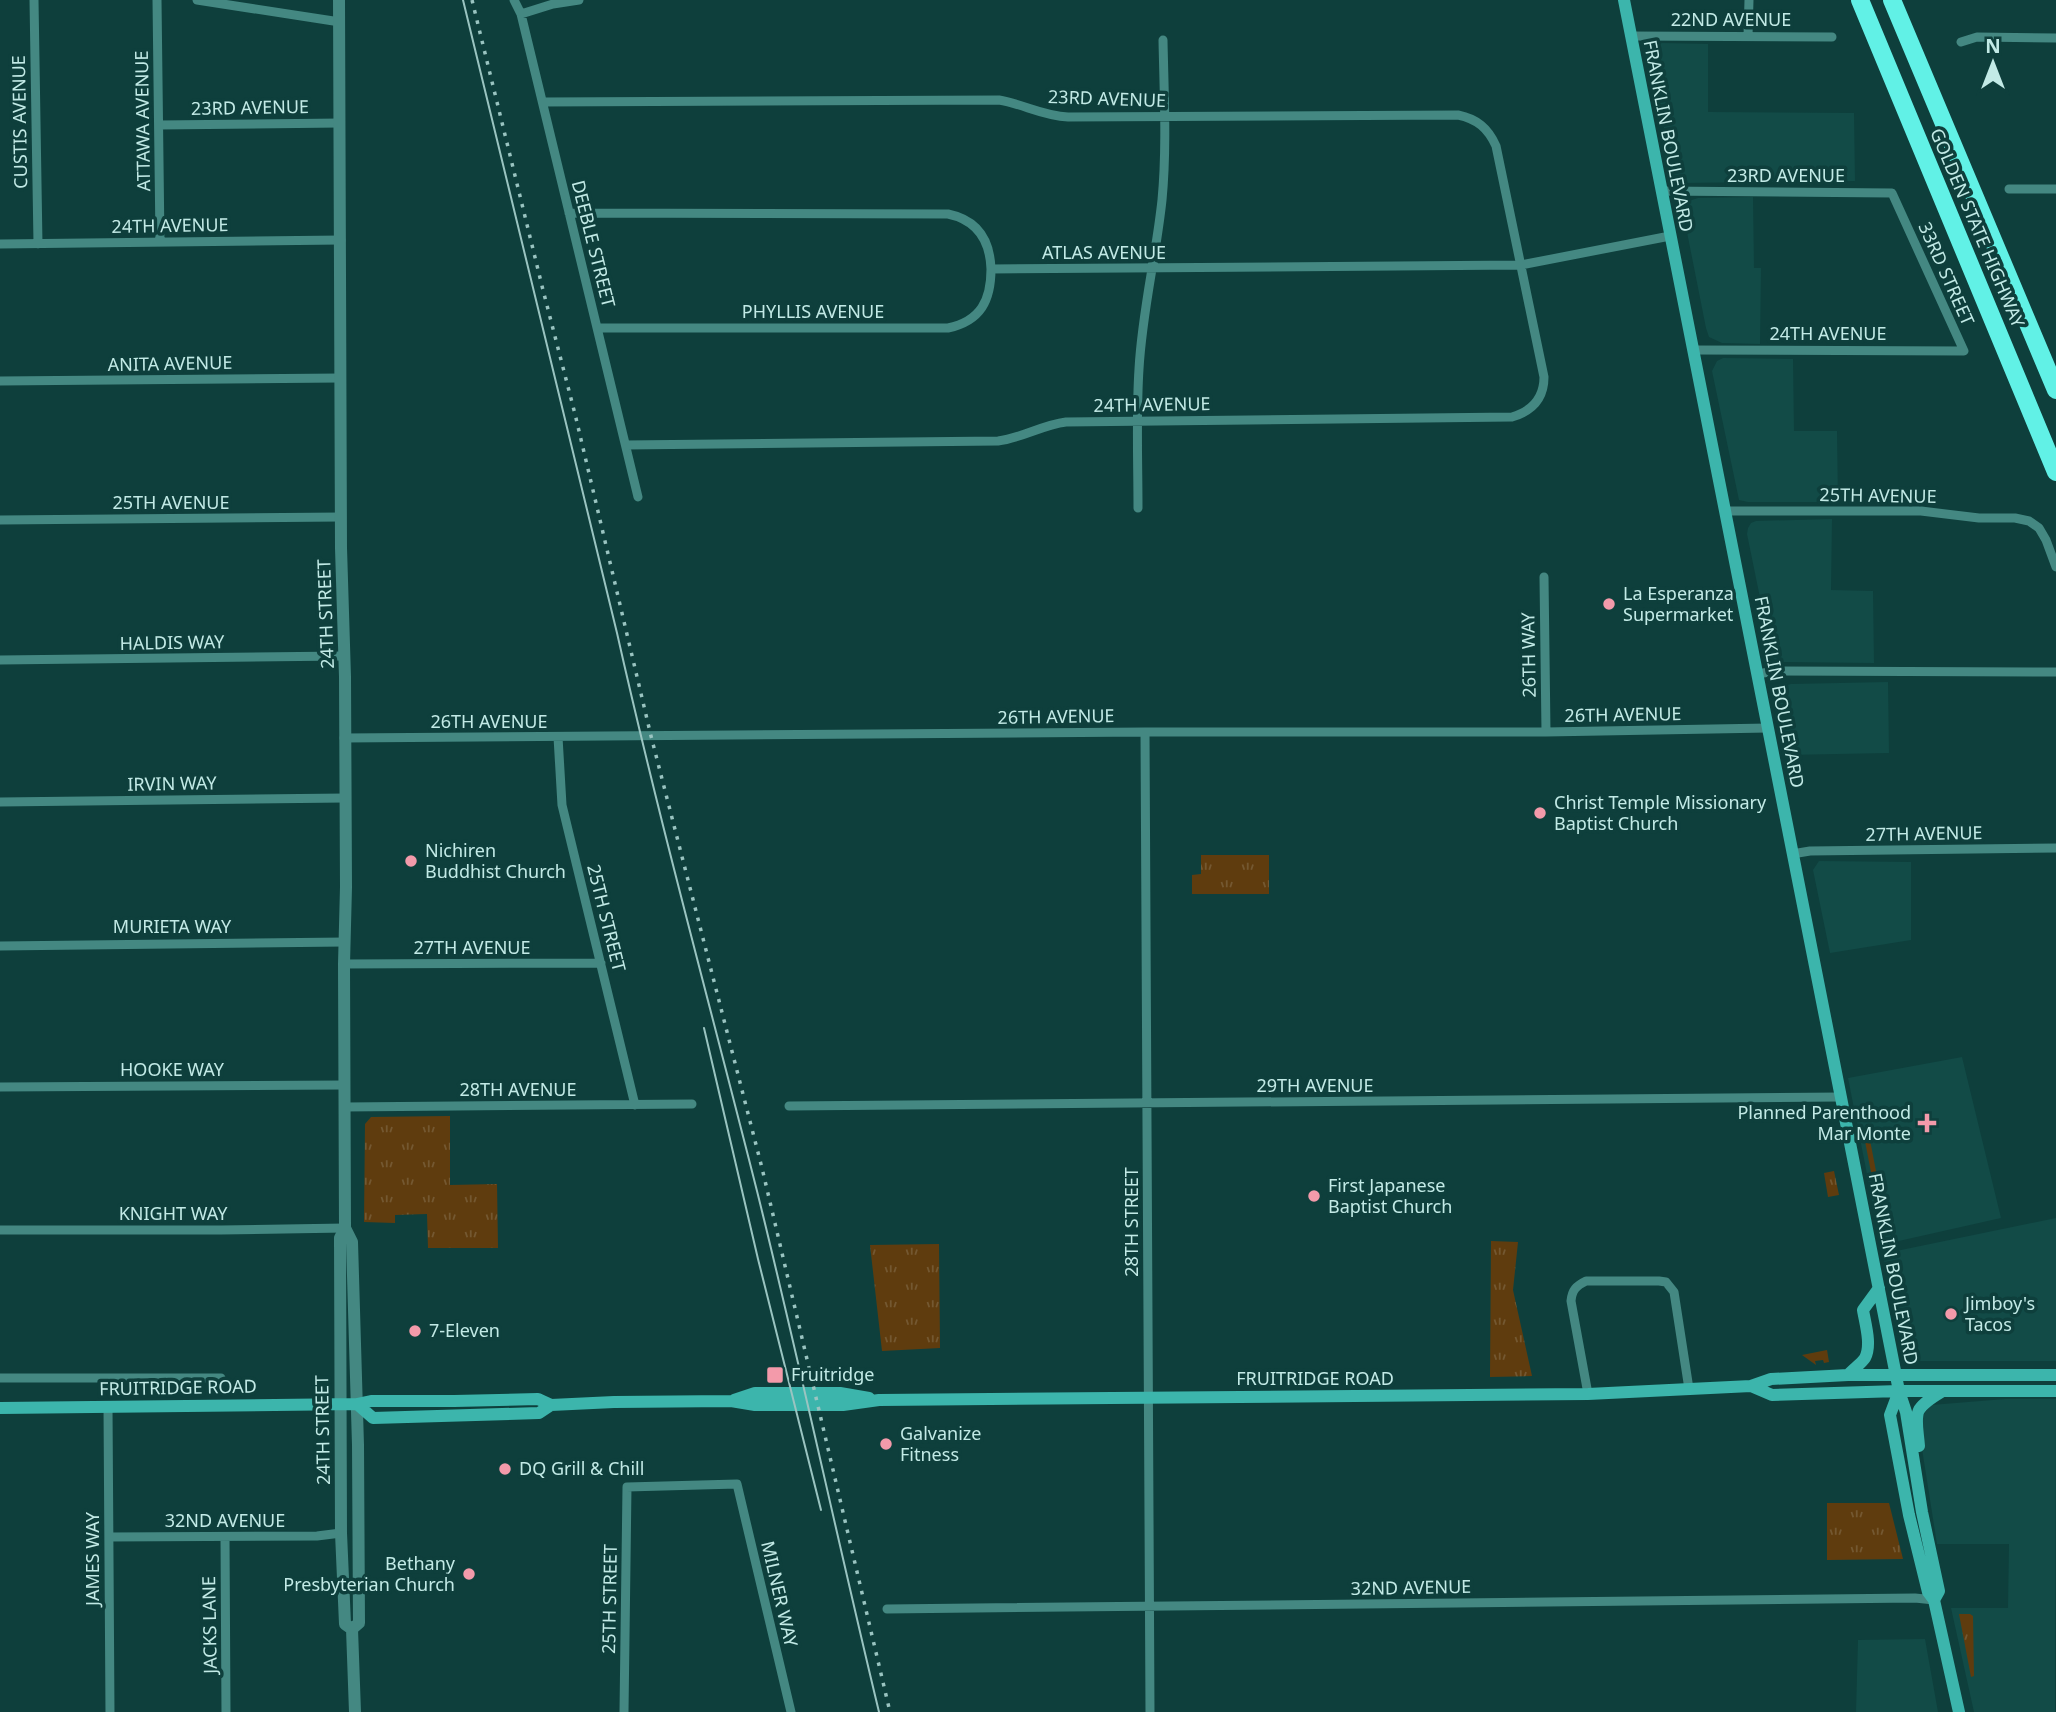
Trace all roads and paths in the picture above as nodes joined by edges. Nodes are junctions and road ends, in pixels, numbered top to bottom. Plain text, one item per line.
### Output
1 (34, 0) edge
2 (157, 0) edge
3 (197, 0) edge
4 (340, 0) edge
5 (514, 0) edge
6 (579, 0) edge
7 (1624, 0) edge
8 (1749, 0) edge
9 (1860, 0) edge
10 (1892, 0) edge
11 (521, 14) junction
12 (340, 22) junction
13 (1631, 36) junction
14 (1748, 36) junction
15 (1832, 37) dead end
16 (2056, 38) edge
17 (1163, 40) dead end
18 (1961, 42) dead end
19 (542, 102) junction
20 (1164, 117) junction
21 (340, 123) junction
22 (159, 125) junction
23 (2009, 189) dead end
24 (2056, 189) edge
25 (1661, 191) junction
26 (1900, 209) joint
27 (569, 213) junction
28 (1670, 236) junction
29 (341, 240) junction
30 (160, 242) junction
31 (0, 244) edge
32 (38, 244) junction
33 (1521, 264) junction
34 (1152, 268) junction
35 (990, 269) junction
36 (597, 328) junction
37 (1693, 349) junction
38 (1964, 351) joint
39 (340, 379) junction
40 (0, 381) edge
41 (2056, 390) edge
42 (1138, 421) junction
43 (626, 445) junction
44 (2056, 472) edge
45 (638, 497) dead end
46 (1138, 508) dead end
47 (1725, 510) junction
48 (341, 517) junction
49 (0, 520) edge
50 (2056, 567) edge
51 (1544, 577) dead end
52 (344, 656) junction
53 (0, 660) edge
54 (2056, 672) edge
55 (1758, 674) junction
56 (1768, 728) junction
57 (1145, 732) junction
58 (1546, 732) junction
59 (558, 737) junction
60 (344, 738) junction
61 (345, 798) junction
62 (0, 802) edge
63 (2056, 848) edge
64 (1792, 854) junction
65 (345, 942) junction
66 (0, 946) edge
67 (601, 963) junction
68 (344, 964) junction
69 (344, 1085) junction
70 (0, 1087) edge
71 (1841, 1097) junction
72 (1147, 1103) junction
73 (692, 1104) dead end
74 (635, 1105) junction
75 (789, 1105) dead end
76 (345, 1107) junction
77 (345, 1228) junction
78 (0, 1230) edge
79 (1878, 1288) junction
80 (1848, 1375) junction
81 (1896, 1375) junction
82 (2056, 1375) edge
83 (0, 1378) edge
84 (221, 1378) dead end
85 (1751, 1386) junction
86 (1689, 1389) junction
87 (1899, 1391) junction
88 (1942, 1391) junction
89 (2056, 1391) edge
90 (1588, 1394) junction
91 (1149, 1398) junction
92 (340, 1404) junction
93 (357, 1404) junction
94 (108, 1407) junction
95 (0, 1408) edge
96 (1914, 1470) junction
97 (737, 1483) joint
98 (341, 1533) junction
99 (109, 1537) junction
100 (225, 1537) junction
101 (1934, 1600) junction
102 (1150, 1606) junction
103 (887, 1608) dead end
104 (352, 1629) junction
105 (110, 1712) edge
106 (226, 1712) edge
107 (355, 1712) edge
108 (624, 1712) edge
109 (791, 1712) edge
110 (1150, 1712) edge
111 (1959, 1712) edge

1 - 32 street, CUSTIS AVENUE
2 - 22 street, ATTAWA AVENUE
3 - 12 street
4 - 12 street, 24TH STREET
5 - 11 street, DEEBLE STREET
6 - 11 street
7 - 13 main road, FRANKLIN BOULEVARD
8 - 14 street
9 - 44 highway, GOLDEN STATE HIGHWAY
10 - 41 highway, GOLDEN STATE HIGHWAY
11 - 19 street, DEEBLE STREET
12 - 21 street, 24TH STREET
13 - 14 street, 22ND AVENUE
13 - 25 main road, FRANKLIN BOULEVARD
14 - 15 street, 22ND AVENUE
16 - 18 street
17 - 20 street
19 - 20 street, 23RD AVENUE
19 - 27 street, DEEBLE STREET
20 - 33 street, 23RD AVENUE
20 - 34 street
21 - 22 street, 23RD AVENUE
21 - 29 street, 24TH STREET
22 - 30 street, ATTAWA AVENUE
23 - 24 street
25 - 26 street, 23RD AVENUE
25 - 28 main road, FRANKLIN BOULEVARD
26 - 38 street, 33RD STREET
27 - 35 street
27 - 36 street, DEEBLE STREET
28 - 33 street, ATLAS AVENUE
28 - 37 main road, FRANKLIN BOULEVARD
29 - 30 street, 24TH AVENUE
29 - 39 street, 24TH STREET
30 - 32 street, 24TH AVENUE
31 - 32 street, 24TH AVENUE
33 - 34 street, ATLAS AVENUE
33 - 42 street, 24TH AVENUE
34 - 35 street, ATLAS AVENUE
34 - 42 street
35 - 36 street, PHYLLIS AVENUE
36 - 43 street, DEEBLE STREET
37 - 38 street, 24TH AVENUE
37 - 47 main road, FRANKLIN BOULEVARD
39 - 40 street, ANITA AVENUE
39 - 48 street, 24TH STREET
42 - 43 street, 24TH AVENUE
42 - 46 street
43 - 45 street, DEEBLE STREET
47 - 50 street, 25TH AVENUE
47 - 55 main road, FRANKLIN BOULEVARD
48 - 49 street, 25TH AVENUE
48 - 52 street, 24TH STREET
51 - 58 street, 26TH WAY
52 - 53 street, HALDIS WAY
52 - 60 street, 24TH STREET
54 - 55 street
55 - 56 main road, FRANKLIN BOULEVARD
56 - 58 street, 26TH AVENUE
56 - 64 main road, FRANKLIN BOULEVARD
57 - 58 street, 26TH AVENUE
57 - 59 street, 26TH AVENUE
57 - 72 street, 28TH STREET
59 - 60 street, 26TH AVENUE
59 - 67 street, 25TH STREET
60 - 61 street, 24TH STREET
61 - 62 street, IRVIN WAY
61 - 65 street, 24TH STREET
63 - 64 street, 27TH AVENUE
64 - 71 main road, FRANKLIN BOULEVARD
65 - 66 street, MURIETA WAY
65 - 68 street, 24TH STREET
67 - 68 street, 27TH AVENUE
67 - 74 street, 25TH STREET
68 - 69 street, 24TH STREET
69 - 70 street, HOOKE WAY
69 - 76 street, 24TH STREET
71 - 72 street, 29TH AVENUE
71 - 79 main road, FRANKLIN BOULEVARD
72 - 75 street, 29TH AVENUE
72 - 91 street, 28TH STREET
73 - 74 street, 28TH AVENUE
74 - 76 street, 28TH AVENUE
76 - 77 street, 24TH STREET
77 - 78 street, KNIGHT WAY
77 - 92 street, 24TH STREET
77 - 93 street, 24TH STREET
79 - 80 main road
79 - 81 main road, FRANKLIN BOULEVARD
80 - 81 main road, FRUITRIDGE ROAD
80 - 85 main road, FRUITRIDGE ROAD
81 - 82 main road, FRUITRIDGE ROAD
81 - 87 main road, FRANKLIN BOULEVARD
83 - 84 street
85 - 86 main road, FRUITRIDGE ROAD
85 - 87 main road, FRUITRIDGE ROAD
86 - 90 main road, FRUITRIDGE ROAD
86 - 90 street
87 - 88 main road, FRUITRIDGE ROAD
87 - 96 main road, FRANKLIN BOULEVARD
87 - 101 main road, FRANKLIN BOULEVARD
88 - 89 main road, FRUITRIDGE ROAD
88 - 96 main road
90 - 91 main road, FRUITRIDGE ROAD
91 - 93 main road, FRUITRIDGE ROAD
91 - 102 street, 28TH STREET
92 - 93 main road, FRUITRIDGE ROAD
92 - 94 main road, FRUITRIDGE ROAD
92 - 98 street, 24TH STREET
93 - 104 street, 24TH STREET
94 - 95 main road, FRUITRIDGE ROAD
94 - 99 street, JAMES WAY
96 - 101 main road, FRANKLIN BOULEVARD
97 - 108 street, 25TH STREET
97 - 109 street, MILNER WAY
98 - 100 street, 32ND AVENUE
98 - 104 street, 24TH STREET
99 - 100 street, 32ND AVENUE
99 - 105 street, JAMES WAY
100 - 106 street, JACKS LANE
101 - 102 street, 32ND AVENUE
101 - 111 main road, FRANKLIN BOULEVARD
102 - 103 street, 32ND AVENUE
102 - 110 street, 28TH STREET
104 - 107 street, 24TH STREET

